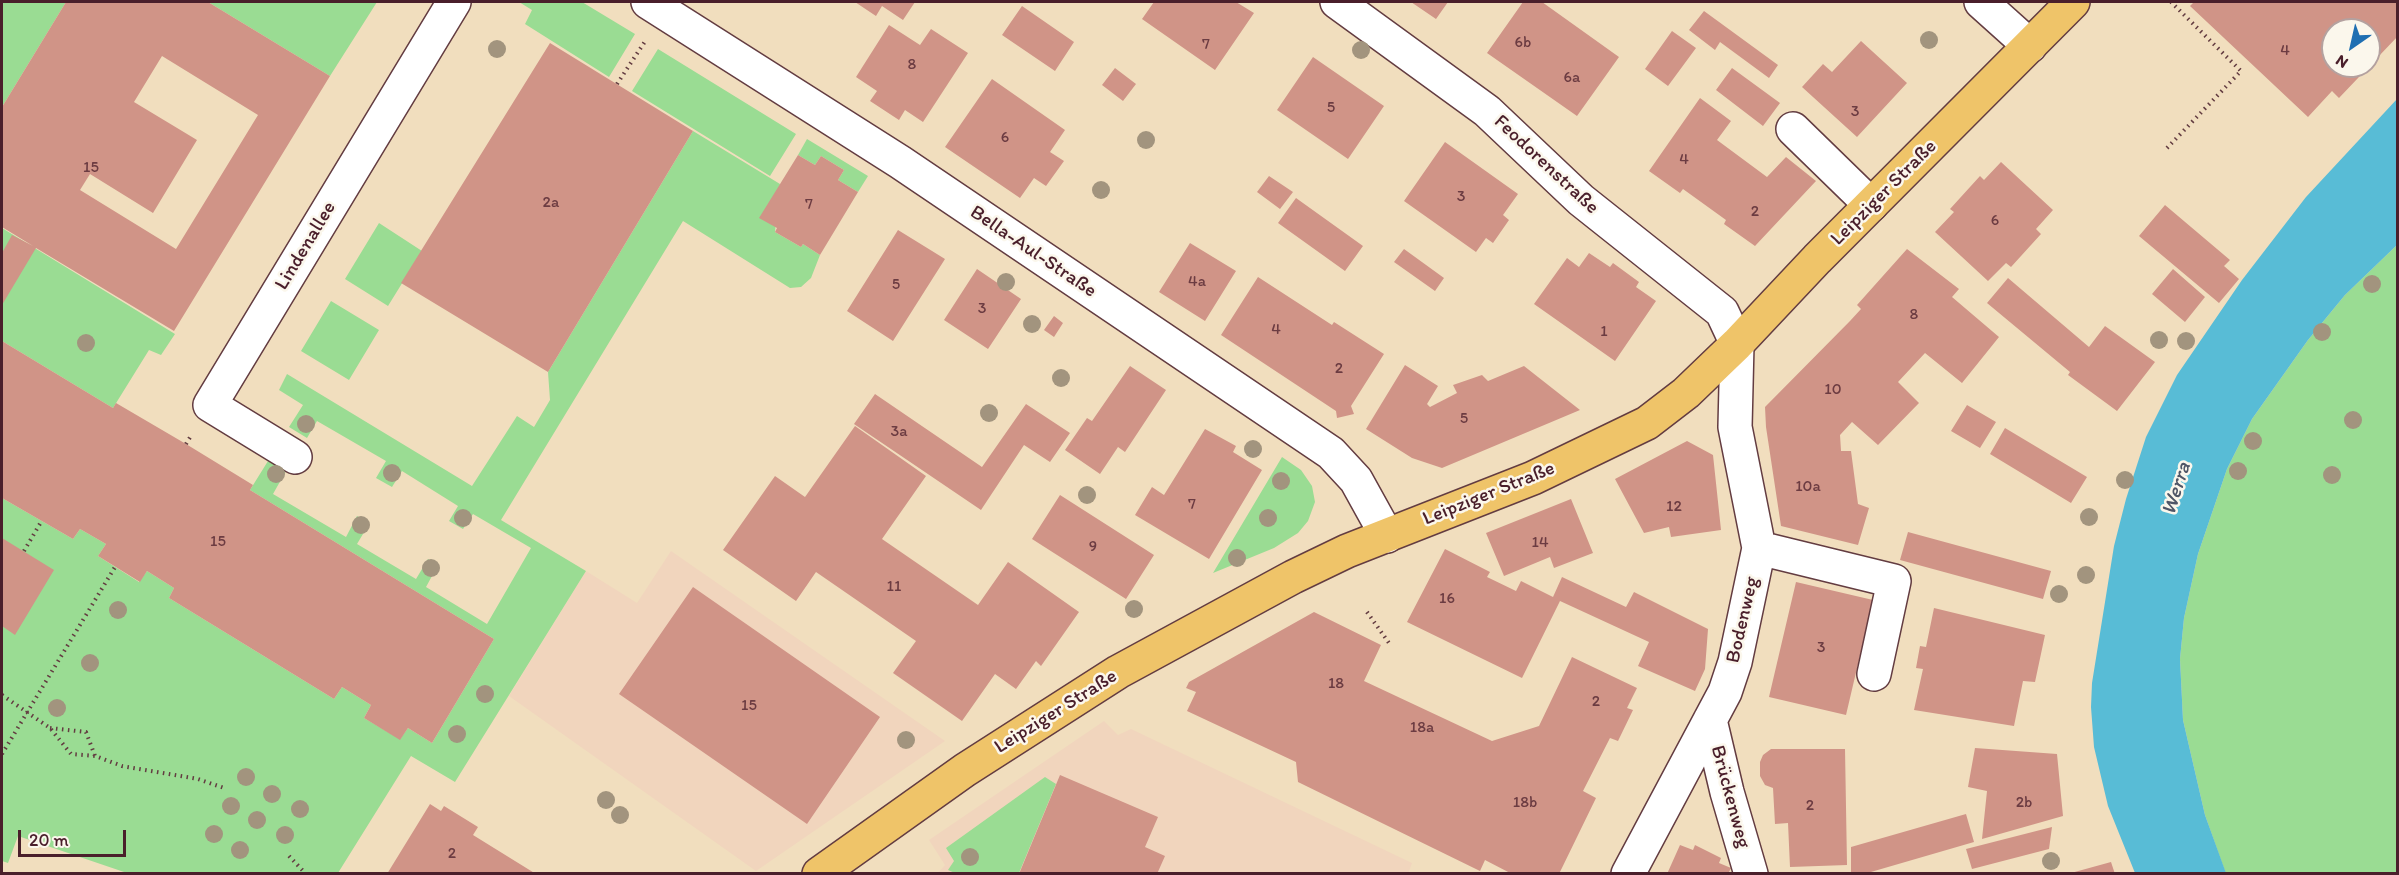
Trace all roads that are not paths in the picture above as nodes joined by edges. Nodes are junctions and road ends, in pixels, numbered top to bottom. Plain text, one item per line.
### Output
1 (454, 2) edge
2 (1337, 2) edge
3 (1981, 2) edge
4 (2073, 2) edge
5 (656, 7) edge
6 (2030, 46) junction
7 (1792, 129) dead end
8 (1871, 205) junction
9 (1737, 344) junction
10 (295, 457) dead end
11 (1387, 536) junction
12 (1759, 548) junction
13 (1874, 674) dead end
14 (1710, 720) junction
15 (819, 873) edge
16 (1628, 873) edge
17 (1751, 873) edge

1 - 10 street, Lindenallee
2 - 9 street, Feodorenstraße
3 - 6 street
4 - 6 main road, Leipziger Straße
5 - 11 street, Bella-Aul-Straße
6 - 8 main road, Leipziger Straße
7 - 8 street
8 - 9 main road, Leipziger Straße
9 - 11 main road, Leipziger Straße
9 - 12 street, Bodenweg
11 - 15 main road, Leipziger Straße
12 - 13 street
12 - 14 street, Bodenweg
14 - 16 street, Bodenweg
14 - 17 street, Brückenweg

